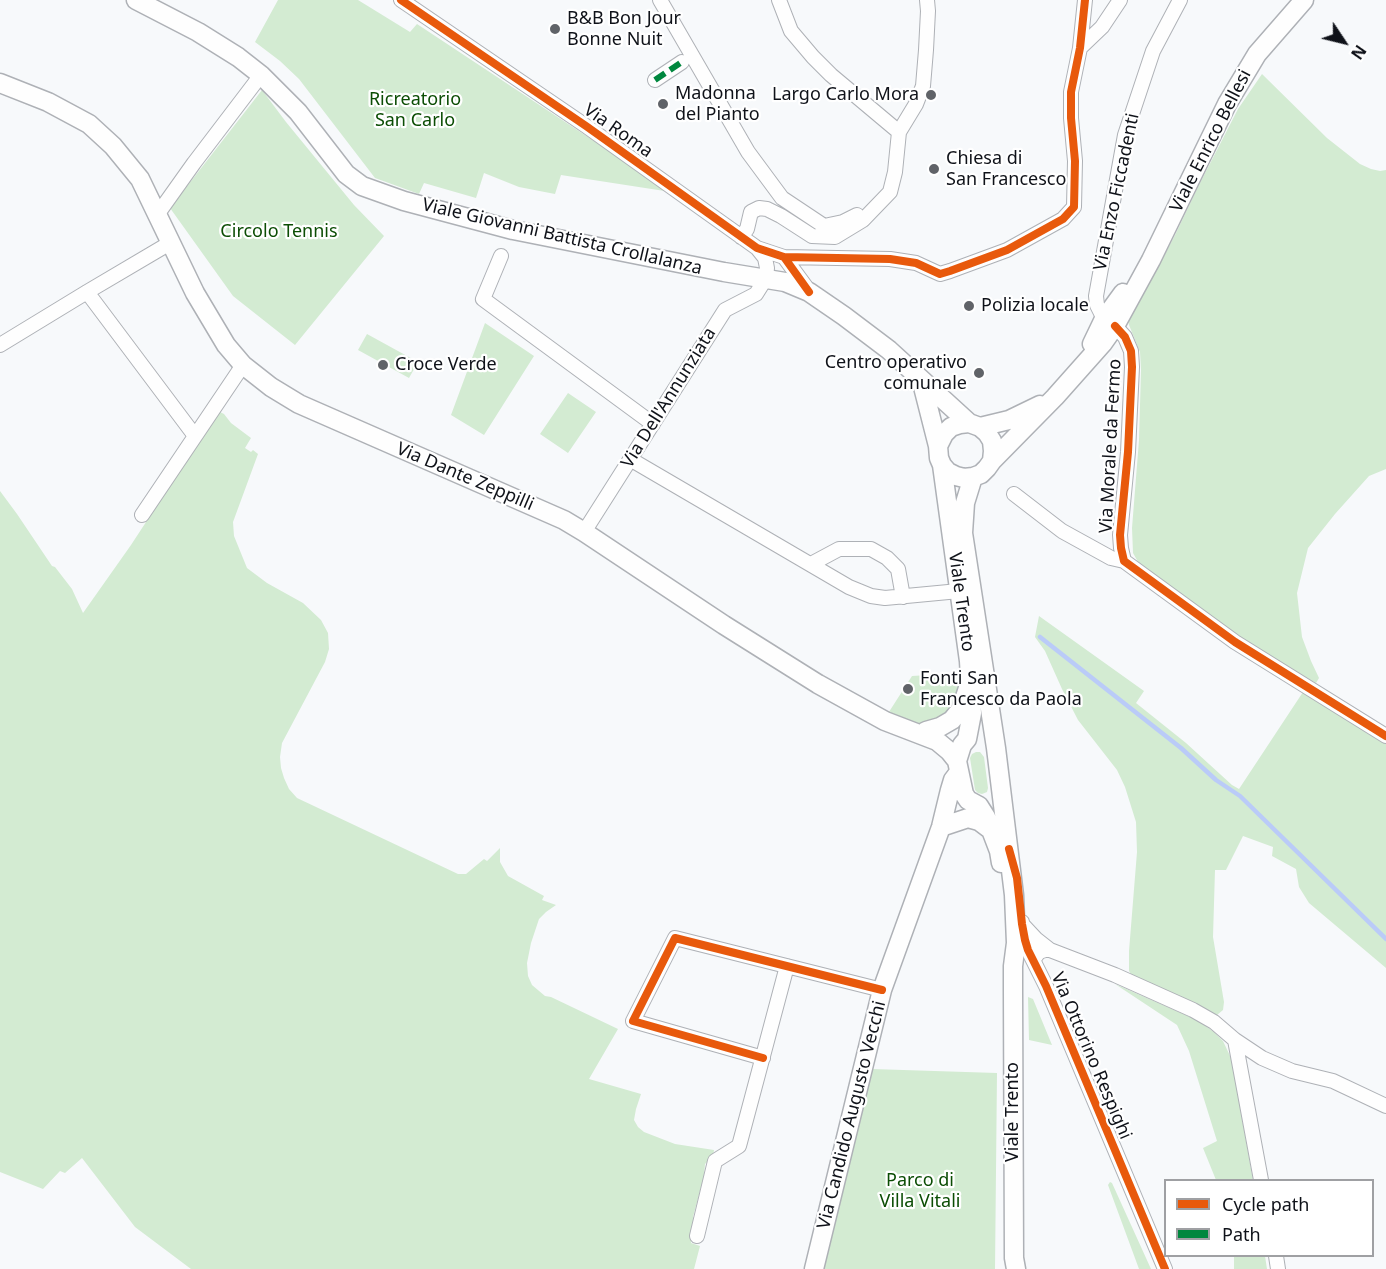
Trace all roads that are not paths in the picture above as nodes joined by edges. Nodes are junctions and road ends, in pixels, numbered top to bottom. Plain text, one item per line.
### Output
1 (136, 0) edge
2 (401, 0) edge
3 (660, 0) edge
4 (779, 0) edge
5 (927, 0) edge
6 (1085, 0) edge
7 (1120, 0) edge
8 (1180, 0) edge
9 (1304, 0) edge
10 (1080, 48) junction
11 (682, 62) dead end
12 (261, 75) junction
13 (655, 80) dead end
14 (0, 83) edge
15 (899, 132) junction
16 (158, 215) junction
17 (863, 220) junction
18 (741, 237) junction
19 (170, 243) junction
20 (757, 248) junction
21 (501, 256) dead end
22 (784, 257) junction
23 (766, 278) junction
24 (87, 292) junction
25 (809, 292) junction
26 (1110, 323) junction
27 (0, 345) edge
28 (243, 365) junction
29 (921, 379) junction
30 (1055, 397) junction
31 (652, 424) junction
32 (974, 425) junction
33 (195, 436) junction
34 (938, 446) junction
35 (630, 459) junction
36 (992, 461) junction
37 (942, 465) junction
38 (973, 477) junction
39 (1014, 494) dead end
40 (142, 515) dead end
41 (584, 532) junction
42 (1124, 561) junction
43 (811, 564) junction
44 (959, 591) junction
45 (903, 597) junction
46 (970, 680) junction
47 (902, 727) junction
48 (926, 731) junction
49 (1386, 736) edge
50 (967, 739) junction
51 (996, 748) junction
52 (958, 766) junction
53 (1001, 790) junction
54 (976, 805) junction
55 (941, 827) junction
56 (991, 830) junction
57 (1009, 849) junction
58 (1022, 924) junction
59 (1050, 950) junction
60 (1033, 960) junction
61 (787, 966) junction
62 (1013, 966) junction
63 (882, 990) junction
64 (1235, 1040) junction
65 (763, 1058) junction
66 (1386, 1106) edge
67 (1261, 1179) edge
68 (697, 1236) dead end
69 (1014, 1265) edge
70 (814, 1269) edge
71 (1165, 1269) edge

1 - 12 main road, Viale Giovanni Battista Crollalanza
2 - 18 street, Via Roma
3 - 17 street
4 - 15 street
5 - 15 street
6 - 10 street, Via Roma
7 - 10 street
8 - 26 street, Via Enzo Ficcadenti
9 - 26 main road, Viale Enrico Bellesi
10 - 22 street, Via Roma
11 - 13 street
12 - 16 street
12 - 23 main road, Viale Giovanni Battista Crollalanza
14 - 16 main road, Via Dante Zeppilli
15 - 17 street
16 - 19 main road, Via Dante Zeppilli
17 - 18 street
18 - 20 street, Via Roma
19 - 24 street
19 - 28 main road, Via Dante Zeppilli
20 - 22 street, Via Roma
20 - 23 street
21 - 31 street
22 - 25 street
23 - 25 main road, Viale Giovanni Battista Crollalanza
23 - 31 street, Via Dell'Annunziata
24 - 27 street
24 - 33 street
25 - 29 main road, Viale Giovanni Battista Crollalanza
26 - 30 main road, Viale Enrico Bellesi
26 - 42 street, Via Morale da Fermo
28 - 33 street
28 - 41 main road, Via Dante Zeppilli
29 - 32 main road, Viale Giovanni Battista Crollalanza
29 - 34 main road
30 - 32 main road, Viale Enrico Bellesi
30 - 36 main road, Viale Enrico Bellesi
31 - 35 street, Via Dell'Annunziata
32 - 34 main road
32 - 36 main road
33 - 40 street
34 - 37 main road
35 - 41 street, Via Dell'Annunziata
35 - 43 street
36 - 38 main road
37 - 38 main road
37 - 44 main road, Viale Trento
38 - 51 main road, Viale Trento
39 - 42 street, Via Morale da Fermo
41 - 47 main road, Via Dante Zeppilli
42 - 49 street, Via Morale da Fermo
43 - 45 street
43 - 45 street
44 - 45 street
44 - 46 main road, Viale Trento
46 - 48 main road
46 - 50 main road, Viale Trento
47 - 48 main road, Via Dante Zeppilli
47 - 52 main road, Via Dante Zeppilli
48 - 50 main road, Via Dante Zeppilli
50 - 51 main road
50 - 52 main road, Viale Trento
51 - 53 main road, Viale Trento
52 - 54 main road, Viale Trento
52 - 55 main road, Via Candido Augusto Vecchi
53 - 54 main road
53 - 57 main road, Viale Trento
54 - 55 main road
54 - 56 main road, Viale Trento
55 - 56 main road
55 - 63 main road, Via Candido Augusto Vecchi
56 - 62 main road, Viale Trento
57 - 58 street, Via Ottorino Respighi
57 - 62 main road, Viale Trento
58 - 59 street
58 - 60 street, Via Ottorino Respighi
59 - 60 street
59 - 64 street
60 - 71 street, Via Ottorino Respighi
61 - 63 street
61 - 65 street
61 - 65 street
62 - 69 main road, Viale Trento
63 - 70 main road, Via Candido Augusto Vecchi
64 - 66 street
64 - 67 street
65 - 68 street

